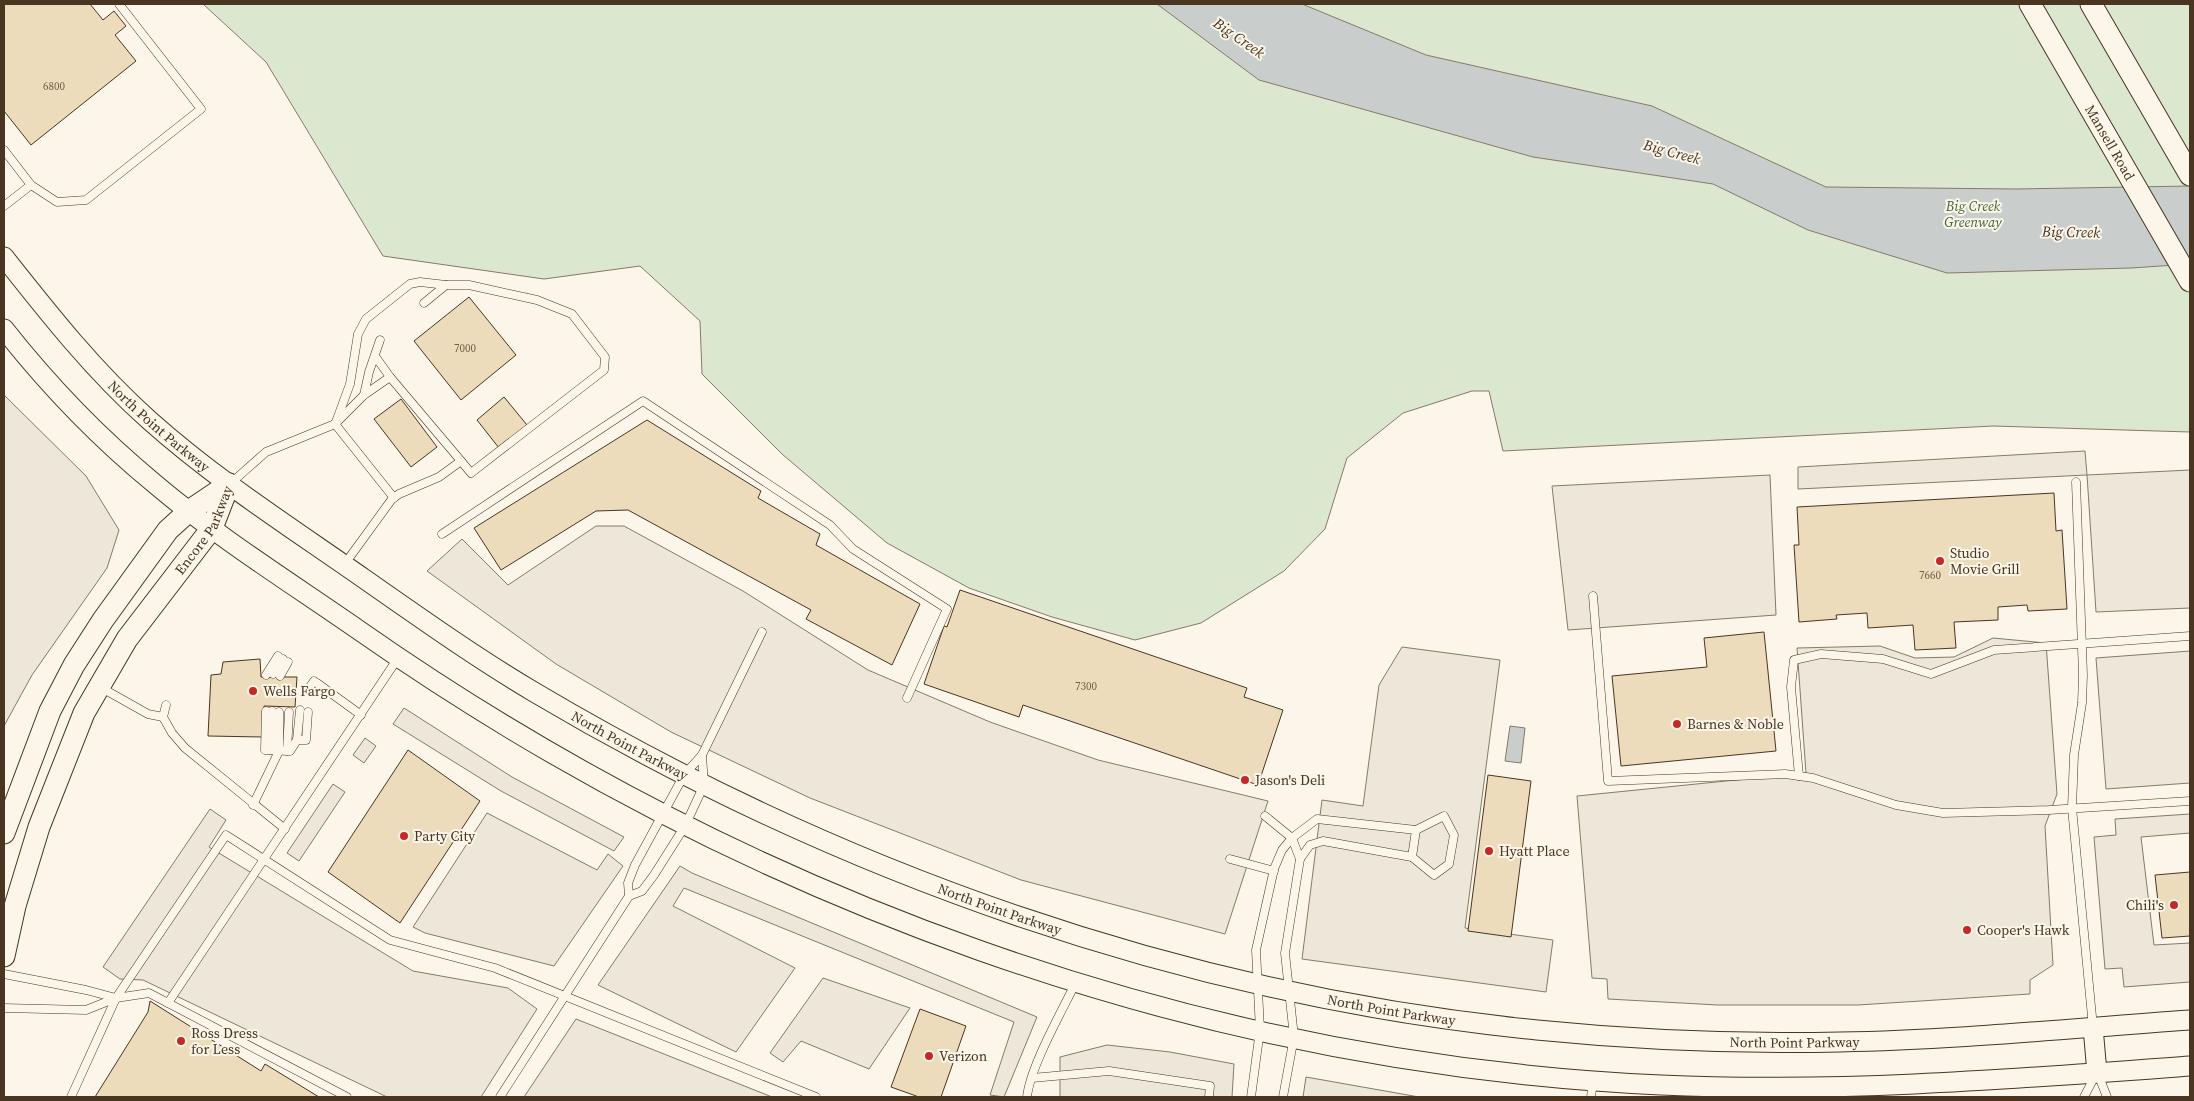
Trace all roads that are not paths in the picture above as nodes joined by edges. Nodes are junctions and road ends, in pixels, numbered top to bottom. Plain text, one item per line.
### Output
1 (119, 4) edge
2 (2030, 4) edge
3 (2091, 4) edge
4 (4, 150) edge
5 (2190, 175) edge
6 (30, 184) junction
7 (4, 206) edge
8 (4, 257) edge
9 (2190, 281) edge
10 (446, 285) junction
11 (424, 303) dead end
12 (4, 329) edge
13 (380, 340) dead end
14 (374, 356) junction
15 (390, 377) junction
16 (364, 394) junction
17 (335, 424) junction
18 (461, 461) junction
19 (2076, 482) dead end
20 (229, 484) junction
21 (394, 498) junction
22 (189, 511) junction
23 (212, 528) junction
24 (442, 534) dead end
25 (344, 565) junction
26 (1593, 596) dead end
27 (762, 632) dead end
28 (2190, 636) edge
29 (2082, 644) junction
30 (398, 658) junction
31 (273, 675) joint
32 (98, 686) junction
33 (309, 688) dead end
34 (907, 698) dead end
35 (166, 705) dead end
36 (304, 711) dead end
37 (289, 712) dead end
38 (361, 715) junction
39 (163, 717) junction
40 (275, 751) junction
41 (702, 755) junction
42 (684, 775) junction
43 (1799, 776) junction
44 (704, 785) junction
45 (2190, 801) edge
46 (253, 805) junction
47 (2072, 808) junction
48 (662, 814) junction
49 (1265, 816) dead end
50 (685, 826) junction
51 (285, 829) junction
52 (1416, 830) junction
53 (4, 832) edge
54 (1292, 838) junction
55 (1412, 857) junction
56 (264, 859) junction
57 (1230, 859) dead end
58 (1300, 859) junction
59 (1274, 871) junction
60 (630, 896) junction
61 (4, 956) edge
62 (4, 974) edge
63 (1076, 982) junction
64 (1258, 983) junction
65 (1288, 990) junction
66 (116, 998) junction
67 (566, 998) junction
68 (168, 1003) junction
69 (4, 1008) edge
70 (2190, 1020) edge
71 (2093, 1027) junction
72 (1260, 1030) junction
73 (1294, 1037) junction
74 (2190, 1066) edge
75 (2097, 1073) junction
76 (1032, 1078) junction
77 (1592, 1089) edge
78 (71, 1097) edge
79 (347, 1097) edge
80 (500, 1097) edge
81 (816, 1097) edge
82 (1027, 1097) edge
83 (1208, 1097) edge
84 (1250, 1097) edge
85 (1283, 1097) edge
86 (2084, 1097) edge
87 (2107, 1097) edge

1 - 6 lane
2 - 9 main road, Mansell Road
3 - 5 main road
4 - 6 lane
6 - 7 lane
8 - 20 street, North Point Parkway
10 - 11 lane
10 - 17 lane
10 - 18 lane
12 - 22 street
13 - 14 lane
14 - 15 lane
14 - 16 lane
15 - 16 lane
15 - 18 lane
16 - 17 lane
17 - 20 lane
17 - 21 lane
18 - 21 lane
19 - 29 lane
20 - 22 main road, Encore Parkway
20 - 23 main road, Encore Parkway
20 - 25 street, North Point Parkway
21 - 25 lane
22 - 23 street
22 - 53 main road, Encore Parkway
23 - 30 street
23 - 32 main road, Encore Parkway
24 - 34 lane
25 - 42 street, North Point Parkway
26 - 43 lane
27 - 41 lane
28 - 29 lane
29 - 43 lane
29 - 47 lane
30 - 38 lane
30 - 48 street
31 - 31 lane
32 - 39 lane
32 - 61 main road, Encore Parkway
33 - 38 lane
35 - 39 lane
36 - 40 lane
37 - 40 lane
38 - 51 lane
39 - 46 lane
40 - 40 lane
40 - 46 lane
41 - 42 lane
41 - 44 lane
42 - 44 street, North Point Parkway
42 - 48 lane
43 - 47 lane
44 - 50 lane
44 - 64 street, North Point Parkway
45 - 47 lane
46 - 51 lane
47 - 71 lane
48 - 50 street
48 - 60 lane
49 - 54 lane
50 - 60 lane
50 - 63 street
51 - 56 lane
52 - 54 lane
52 - 55 lane
52 - 55 lane
54 - 58 lane
54 - 59 lane
55 - 58 lane
56 - 66 lane
56 - 67 lane
56 - 68 lane
57 - 59 lane
58 - 65 lane
59 - 64 lane
60 - 67 lane
62 - 66 lane
63 - 72 street
63 - 76 lane
64 - 65 street, North Point Parkway
64 - 72 lane
65 - 71 street, North Point Parkway
65 - 73 lane
66 - 68 lane
66 - 69 lane
66 - 78 lane
67 - 80 lane
67 - 81 lane
68 - 79 lane
70 - 71 street, North Point Parkway
71 - 75 street
72 - 73 street
72 - 84 lane
73 - 77 street
73 - 85 lane
74 - 75 street
75 - 77 street
75 - 86 lane
75 - 87 lane
76 - 82 lane
76 - 83 lane

